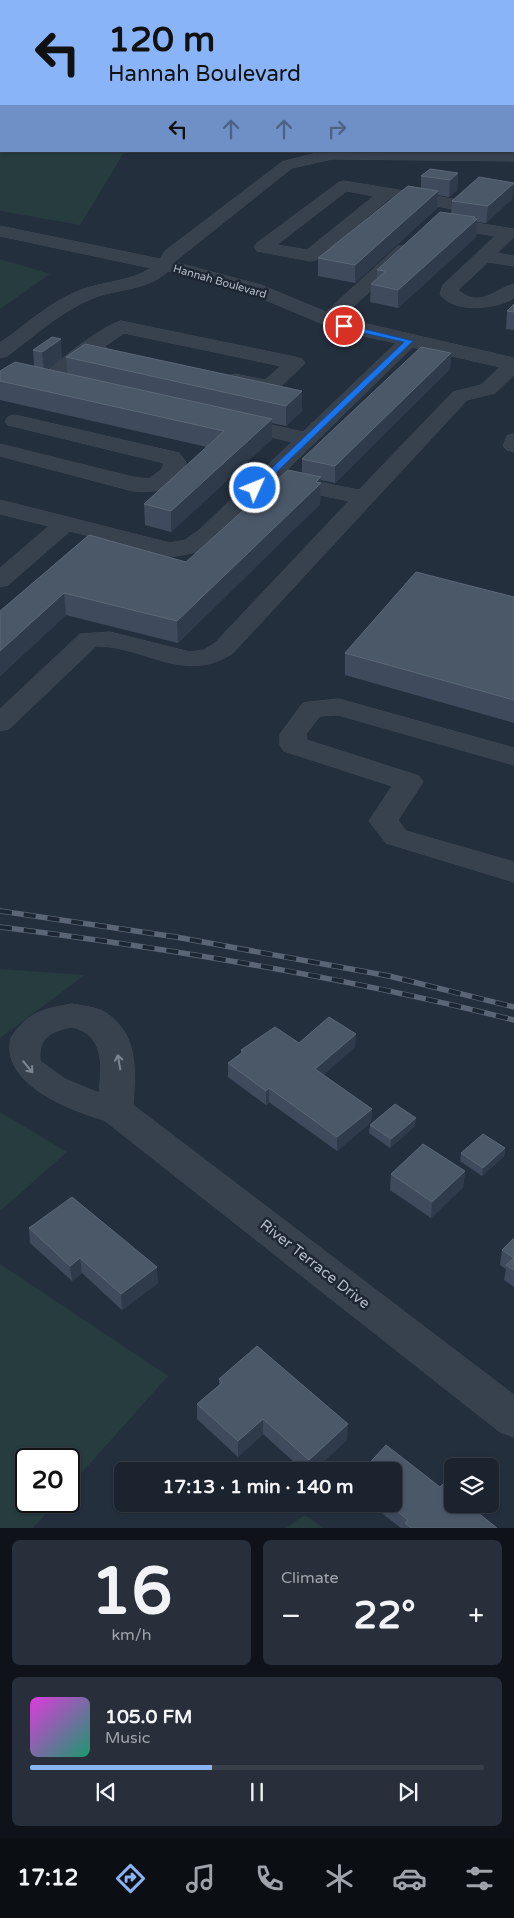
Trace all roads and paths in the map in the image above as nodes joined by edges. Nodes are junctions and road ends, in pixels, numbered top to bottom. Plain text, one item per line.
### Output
1 (510, 156) edge
2 (488, 172) dead end
3 (467, 191) edge
4 (388, 193) junction
5 (454, 204) junction
6 (511, 230) edge
7 (0, 231) edge
8 (413, 241) edge
9 (484, 256) junction
10 (514, 261) edge
11 (164, 265) junction
12 (514, 289) edge
13 (328, 320) junction
14 (409, 341) junction
15 (90, 348) junction
16 (0, 352) edge
17 (119, 354) edge
18 (514, 364) edge
19 (21, 374) edge
20 (212, 375) edge
21 (76, 386) edge
22 (220, 419) edge
23 (16, 421) dead end
24 (307, 439) junction
25 (514, 440) edge
26 (514, 446) edge
27 (0, 450) edge
28 (267, 477) junction
29 (364, 498) junction
30 (0, 507) edge
31 (66, 523) junction
32 (0, 580) edge
33 (0, 723) edge
34 (514, 757) edge
35 (514, 872) edge
36 (116, 1110) dead end
37 (514, 1419) edge

1 - 2 street
1 - 11 street
3 - 5 street
4 - 4 street
4 - 5 street
5 - 6 street
6 - 9 street
7 - 11 street
8 - 13 street
9 - 10 street
9 - 12 street
11 - 13 street, Hannah Boulevard
11 - 16 street, Hannah Boulevard
13 - 14 street, Hannah Boulevard
14 - 18 street, Hannah Boulevard
14 - 24 street
15 - 17 street
15 - 19 street
15 - 20 street
18 - 29 street
19 - 21 street
22 - 24 street
23 - 27 street
24 - 28 street
25 - 26 street
28 - 29 street
28 - 31 street
29 - 33 street
30 - 31 street
31 - 32 street
34 - 35 street
36 - 37 street, River Terrace Drive

